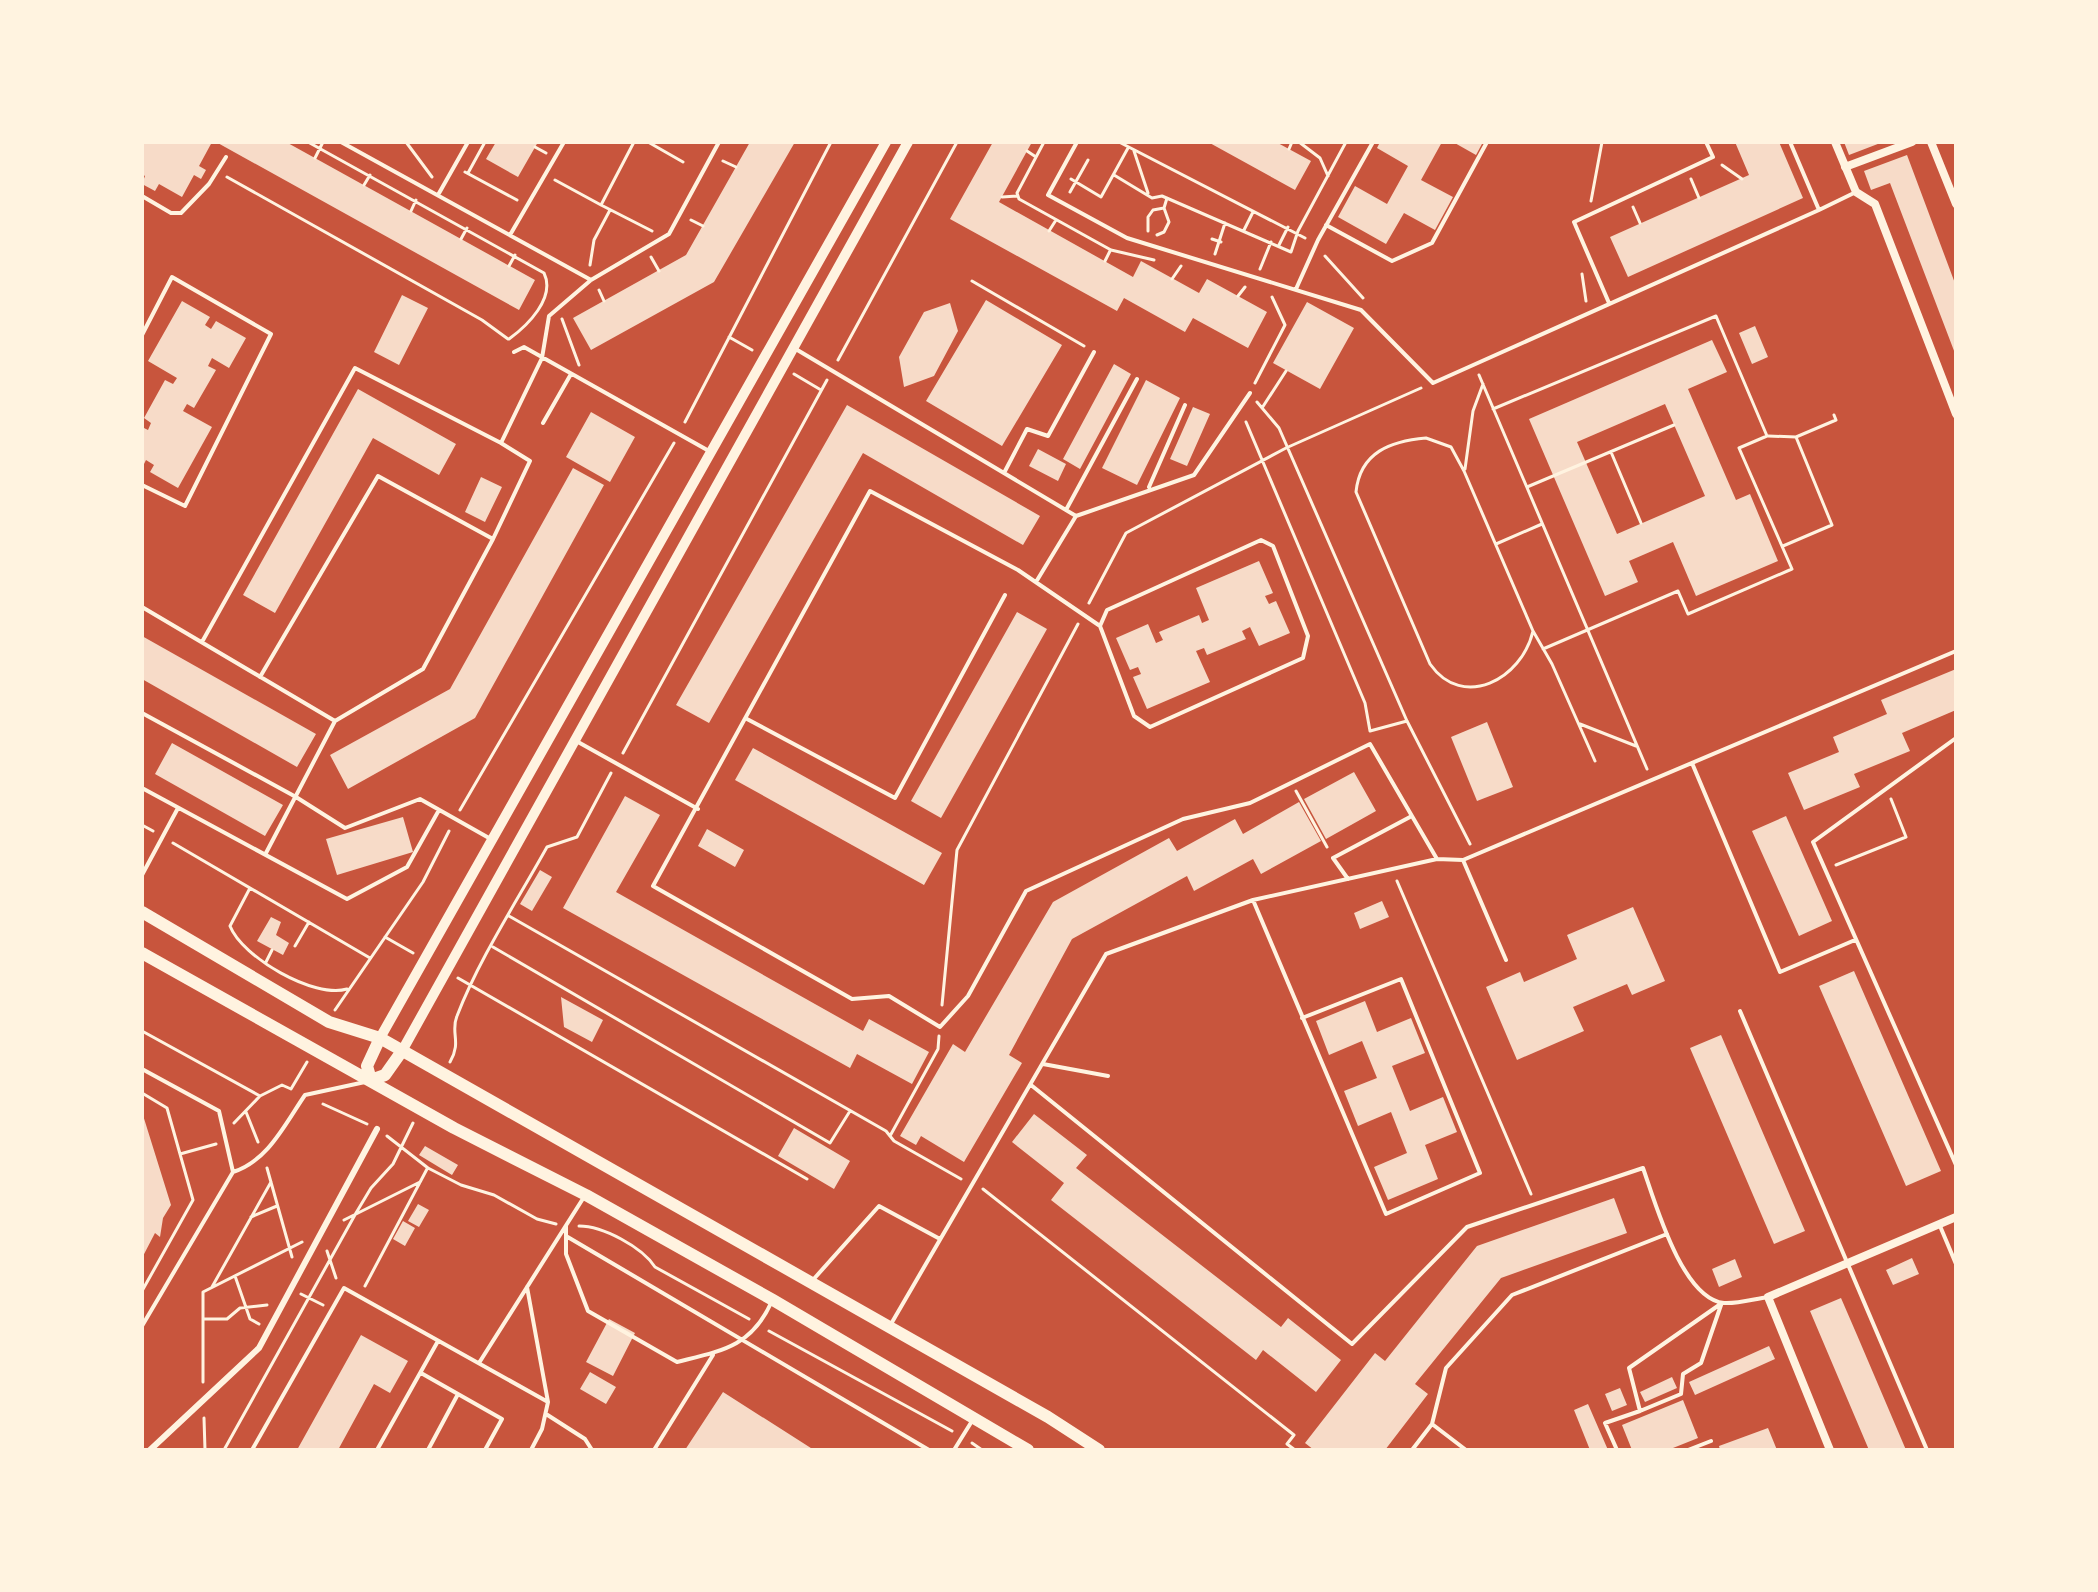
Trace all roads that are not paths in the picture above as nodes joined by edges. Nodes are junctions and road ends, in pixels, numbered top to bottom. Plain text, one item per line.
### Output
1 (341, 142) edge
2 (468, 142) edge
3 (564, 142) edge
4 (719, 142) edge
5 (886, 142) edge
6 (908, 142) edge
7 (1077, 142) edge
8 (1373, 142) edge
9 (1487, 142) edge
10 (1706, 142) edge
11 (1790, 142) edge
12 (1835, 142) edge
13 (1912, 142) edge
14 (1931, 142) edge
15 (226, 157) dead end
16 (1845, 167) junction
17 (1856, 192) junction
18 (438, 195) junction
19 (142, 196) edge
20 (1956, 204) edge
21 (1819, 210) junction
22 (1326, 225) junction
23 (510, 235) junction
24 (591, 280) junction
25 (1296, 289) junction
26 (1609, 303) junction
27 (142, 335) edge
28 (794, 348) junction
29 (514, 352) dead end
30 (1094, 352) road end
31 (542, 358) junction
32 (571, 374) junction
33 (1137, 379) dead end
34 (1250, 393) road end
35 (1185, 405) dead end
36 (1956, 414) edge
37 (543, 423) dead end
38 (501, 443) junction
39 (712, 452) junction
40 (730, 463) junction
41 (1004, 473) junction
42 (142, 485) edge
43 (1148, 489) junction
44 (1066, 510) junction
45 (1076, 516) junction
46 (493, 539) junction
47 (1036, 582) junction
48 (1005, 595) dead end
49 (142, 607) edge
50 (1100, 626) junction
51 (202, 642) junction
52 (1956, 651) edge
53 (260, 677) junction
54 (142, 713) edge
55 (747, 719) junction
56 (335, 721) junction
57 (1956, 738) edge
58 (576, 741) junction
59 (1692, 763) junction
60 (142, 788) edge
61 (296, 797) junction
62 (178, 808) junction
63 (698, 809) junction
64 (439, 810) junction
65 (1410, 817) junction
66 (492, 840) junction
67 (266, 853) junction
68 (1437, 859) junction
69 (1463, 860) junction
70 (142, 875) edge
71 (1348, 879) junction
72 (1253, 900) junction
73 (142, 912) edge
74 (1855, 940) junction
75 (142, 953) edge
76 (1506, 960) dead end
77 (1740, 1011) dead end
78 (1302, 1018) junction
79 (380, 1038) junction
80 (402, 1051) junction
81 (1043, 1064) junction
82 (142, 1069) edge
83 (1108, 1076) dead end
84 (371, 1080) junction
85 (1030, 1085) junction
86 (377, 1129) road end
87 (1956, 1165) edge
88 (233, 1172) junction
89 (586, 1195) junction
90 (1956, 1217) edge
91 (1939, 1224) junction
92 (566, 1226) junction
93 (1667, 1234) junction
94 (566, 1236) junction
95 (940, 1239) junction
96 (1849, 1263) junction
97 (1956, 1264) edge
98 (811, 1282) junction
99 (527, 1284) junction
100 (1768, 1297) junction
101 (773, 1300) junction
102 (1722, 1303) junction
103 (142, 1326) edge
104 (890, 1326) junction
105 (744, 1340) junction
106 (438, 1341) junction
107 (714, 1353) junction
108 (479, 1363) junction
109 (421, 1373) junction
110 (458, 1394) junction
111 (548, 1402) junction
112 (1640, 1411) junction
113 (546, 1414) junction
114 (974, 1417) junction
115 (1432, 1424) junction
116 (1711, 1441) dead end
117 (150, 1450) edge
118 (252, 1450) edge
119 (377, 1450) edge
120 (428, 1450) edge
121 (485, 1450) edge
122 (531, 1450) edge
123 (592, 1450) edge
124 (654, 1450) edge
125 (929, 1450) edge
126 (954, 1450) edge
127 (1028, 1450) edge
128 (1099, 1450) edge
129 (1412, 1450) edge
130 (1466, 1450) edge
131 (1617, 1450) edge
132 (1688, 1450) edge
133 (1830, 1450) edge
134 (1927, 1450) edge

1 - 18 lane
2 - 18 lane
3 - 23 lane
4 - 24 lane
5 - 39 street
6 - 28 street
7 - 25 lane
8 - 22 lane
9 - 22 lane
10 - 26 lane
11 - 21 lane
12 - 16 street
13 - 16 street
14 - 20 street
15 - 19 lane
16 - 17 street
17 - 21 lane
17 - 36 street
18 - 23 lane
21 - 26 lane
22 - 25 lane
23 - 24 lane
24 - 31 lane
25 - 26 lane
27 - 42 lane
28 - 40 street
28 - 41 lane
29 - 31 lane
30 - 41 lane
31 - 32 lane
31 - 38 lane
32 - 37 lane
32 - 39 lane
33 - 44 lane
34 - 43 lane
35 - 43 lane
38 - 46 lane
38 - 51 lane
39 - 40 street
39 - 66 street
40 - 58 street
41 - 44 lane
43 - 45 lane
44 - 45 lane
45 - 47 lane
46 - 53 lane
46 - 56 lane
47 - 50 lane
47 - 55 lane
48 - 55 lane
49 - 51 lane
50 - 50 lane
51 - 53 lane
52 - 59 lane
53 - 56 lane
54 - 61 lane
55 - 63 lane
56 - 61 lane
57 - 74 lane
58 - 63 lane
58 - 80 street
59 - 69 lane
59 - 74 lane
60 - 62 lane
61 - 64 lane
61 - 67 lane
62 - 67 lane
62 - 70 lane
63 - 65 lane
64 - 66 lane
64 - 67 lane
65 - 68 lane
65 - 71 lane
66 - 79 street
68 - 69 lane
68 - 71 lane
69 - 76 lane
71 - 72 lane
72 - 78 lane
72 - 81 lane
73 - 79 main road
74 - 87 lane
75 - 84 main road
77 - 96 lane
78 - 78 lane
79 - 80 main road
79 - 84 main road
80 - 84 main road
80 - 98 main road
81 - 83 lane
81 - 85 lane
82 - 88 lane
84 - 88 lane
84 - 89 main road
85 - 93 lane
85 - 95 lane
86 - 117 street
88 - 103 lane
89 - 92 lane
89 - 101 main road
90 - 91 street
91 - 96 street
91 - 97 lane
92 - 94 lane
92 - 99 lane
93 - 102 lane
93 - 115 lane
94 - 105 lane
94 - 107 lane
95 - 98 lane
95 - 104 lane
96 - 100 street
96 - 134 lane
98 - 104 main road
99 - 108 lane
99 - 111 lane
100 - 102 lane
100 - 133 street
101 - 105 lane
101 - 114 main road
102 - 112 lane
102 - 112 lane
104 - 128 main road
105 - 107 lane
105 - 125 lane
106 - 108 lane
106 - 109 lane
106 - 118 lane
107 - 124 lane
108 - 111 lane
109 - 110 lane
109 - 119 lane
110 - 120 lane
110 - 121 lane
111 - 113 lane
112 - 131 lane
113 - 122 lane
113 - 123 lane
114 - 126 lane
114 - 127 main road
115 - 129 lane
115 - 130 lane
116 - 132 lane

